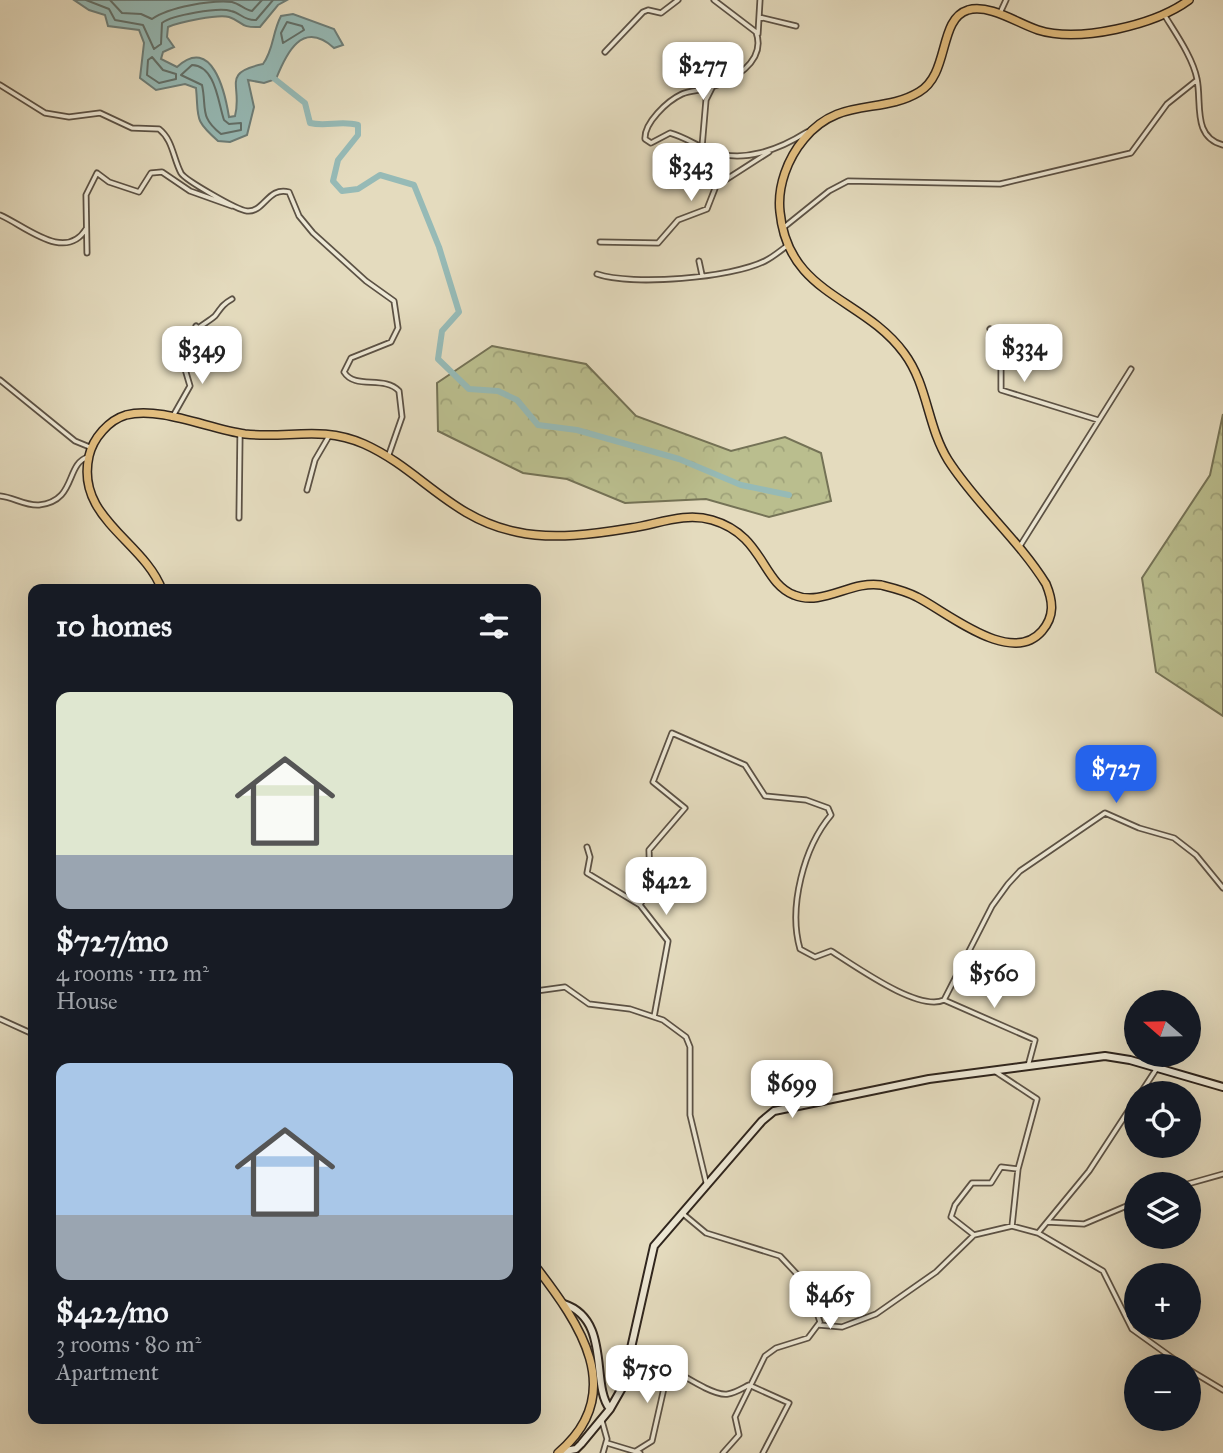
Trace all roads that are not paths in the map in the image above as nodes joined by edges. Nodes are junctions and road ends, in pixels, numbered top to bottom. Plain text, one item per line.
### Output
1 (678, 0) edge
2 (714, 0) edge
3 (761, 0) edge
4 (1006, 0) edge
5 (1189, 0) edge
6 (1000, 15) junction
7 (1165, 16) junction
8 (759, 17) junction
9 (796, 26) dead end
10 (758, 36) junction
11 (605, 52) dead end
12 (1197, 80) junction
13 (0, 85) edge
14 (712, 87) junction
15 (813, 128) junction
16 (1223, 145) edge
17 (702, 147) junction
18 (771, 151) junction
19 (237, 208) junction
20 (0, 215) edge
21 (87, 227) junction
22 (782, 229) junction
23 (600, 242) dead end
24 (788, 245) junction
25 (87, 253) dead end
26 (699, 261) dead end
27 (597, 274) dead end
28 (702, 275) junction
29 (232, 299) dead end
30 (196, 326) junction
31 (990, 328) dead end
32 (230, 366) dead end
33 (1131, 369) dead end
34 (0, 380) edge
35 (172, 417) junction
36 (1098, 419) junction
37 (240, 433) junction
38 (330, 434) junction
39 (92, 448) junction
40 (88, 457) junction
41 (388, 457) junction
42 (307, 490) dead end
43 (0, 496) edge
44 (239, 518) dead end
45 (1019, 548) junction
46 (159, 584) edge
47 (587, 847) dead end
48 (1223, 888) edge
49 (640, 905) junction
50 (541, 990) edge
51 (944, 1000) junction
52 (654, 1017) junction
53 (0, 1019) edge
54 (28, 1032) edge
55 (1124, 1060) edge
56 (1028, 1066) junction
57 (1157, 1068) joint
58 (994, 1071) junction
59 (1148, 1081) edge
60 (1223, 1087) edge
61 (1124, 1117) edge
62 (1018, 1169) junction
63 (1223, 1174) edge
64 (1201, 1180) edge
65 (707, 1186) junction
66 (1124, 1207) edge
67 (682, 1213) junction
68 (1047, 1222) junction
69 (1012, 1226) junction
70 (1038, 1233) junction
71 (974, 1235) junction
72 (541, 1273) edge
73 (564, 1304) junction
74 (819, 1325) junction
75 (632, 1349) junction
76 (1167, 1354) edge
77 (669, 1366) junction
78 (1201, 1377) edge
79 (749, 1385) junction
80 (1223, 1390) edge
81 (610, 1409) junction
82 (602, 1420) junction
83 (607, 1443) junction
84 (559, 1452) edge
85 (638, 1452) edge
86 (603, 1453) edge
87 (723, 1453) edge
88 (763, 1453) edge

1 - 11 street
2 - 10 street
3 - 8 street
4 - 6 street
5 - 7 main road
6 - 7 main road
6 - 15 main road
7 - 12 street
8 - 9 street
8 - 10 street
10 - 14 street
12 - 16 street
12 - 22 street
13 - 19 street
14 - 17 street
14 - 17 street
15 - 18 street
15 - 22 main road
17 - 18 street
18 - 23 street
19 - 21 street
19 - 41 street
20 - 21 street
21 - 25 street
22 - 24 main road
24 - 28 street
24 - 45 main road
26 - 28 street
27 - 28 street
29 - 30 street
30 - 32 street
30 - 35 street
31 - 36 street
33 - 36 street
34 - 39 street
35 - 37 main road
35 - 39 main road
36 - 45 street
37 - 38 main road
37 - 44 street
38 - 41 main road
38 - 42 street
39 - 40 main road
40 - 43 street
40 - 46 main road
41 - 45 main road
47 - 49 street
48 - 51 street
49 - 51 street
49 - 52 street
50 - 52 street
51 - 56 street
52 - 65 street
53 - 54 street
55 - 56 street
56 - 58 street
57 - 59 street
57 - 60 street
58 - 62 street
58 - 65 street
61 - 68 street
62 - 69 street
62 - 71 street
63 - 64 street
65 - 67 street
66 - 68 street
67 - 74 street
67 - 75 street
68 - 70 street
69 - 70 street
69 - 71 street
70 - 76 street
71 - 74 street
72 - 73 main road
73 - 81 street
73 - 84 main road
74 - 79 street
75 - 77 street
75 - 81 street
77 - 79 street
77 - 85 street
78 - 80 street
79 - 87 street
79 - 88 street
81 - 82 street
82 - 83 street
82 - 84 street
83 - 85 street
83 - 86 street

